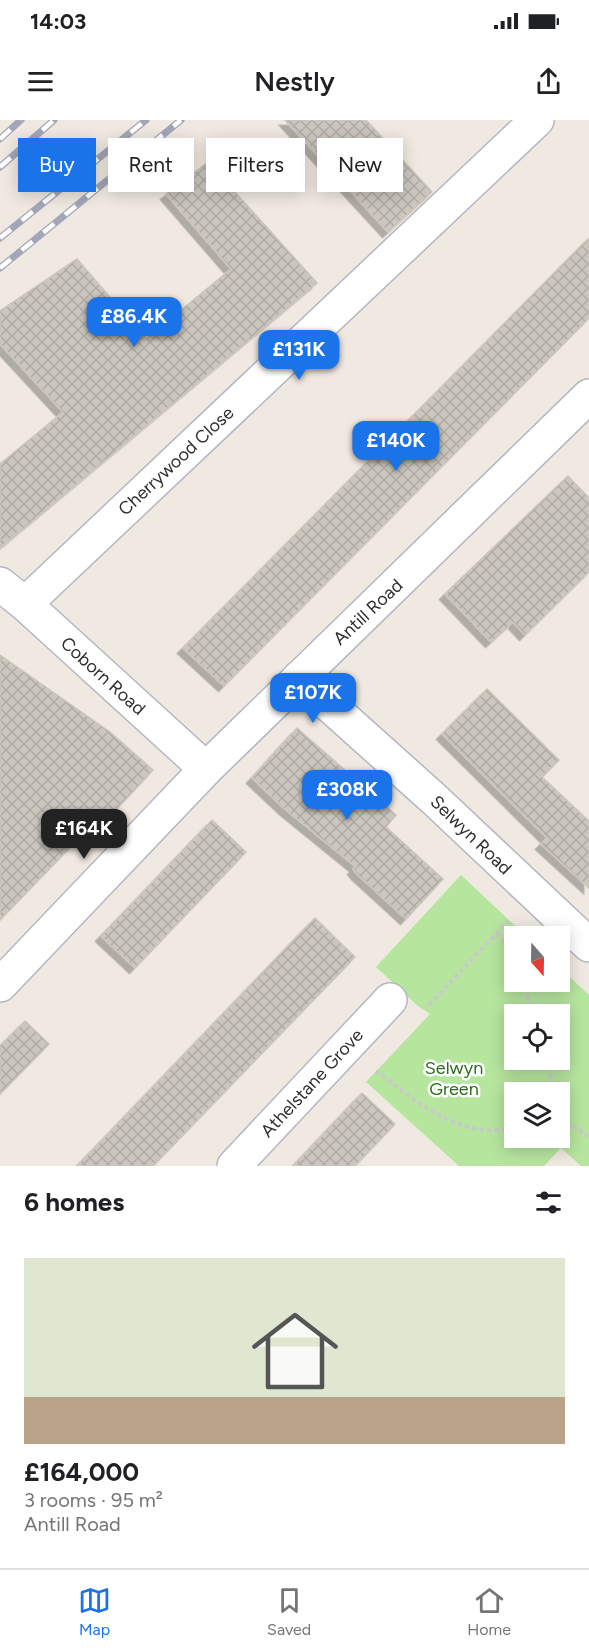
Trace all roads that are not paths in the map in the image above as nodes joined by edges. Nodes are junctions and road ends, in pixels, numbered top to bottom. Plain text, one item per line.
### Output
1 (537, 120) edge
2 (583, 412) edge
3 (0, 584) edge
4 (25, 604) junction
5 (298, 678) junction
6 (206, 769) junction
7 (589, 945) edge
8 (0, 985) edge
9 (390, 1000) dead end
10 (234, 1166) edge

1 - 4 street, Cherrywood Close
2 - 5 street, Antill Road
3 - 4 street, Coborn Road
4 - 6 street, Coborn Road
5 - 6 street, Antill Road
5 - 7 street, Selwyn Road
6 - 8 street, Antill Road
9 - 10 street, Athelstane Grove

